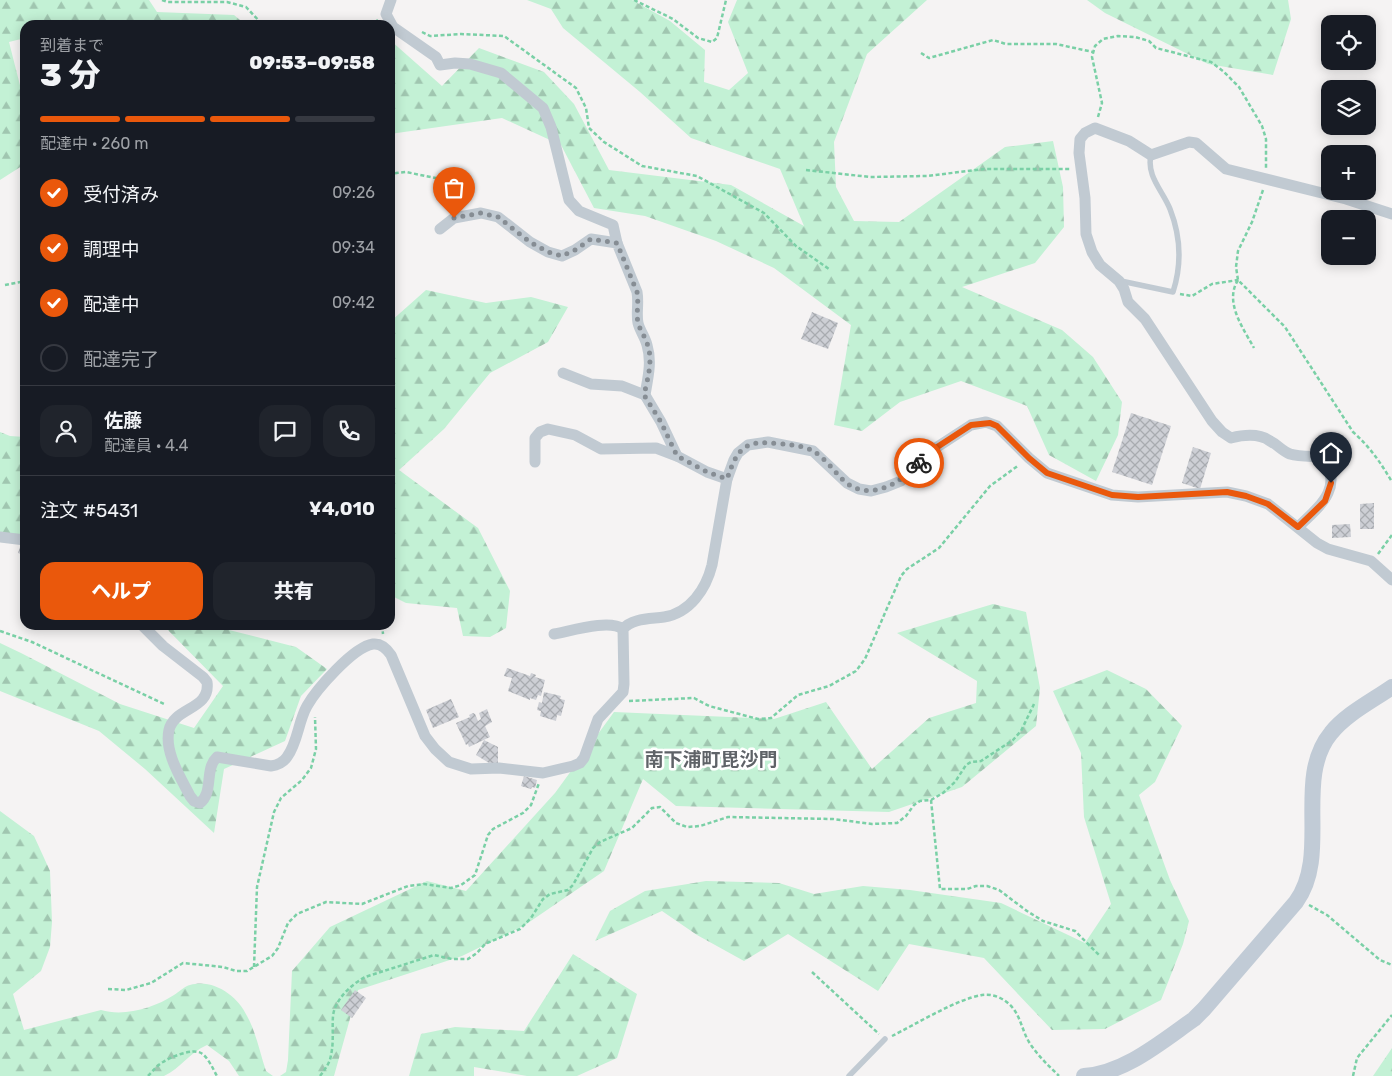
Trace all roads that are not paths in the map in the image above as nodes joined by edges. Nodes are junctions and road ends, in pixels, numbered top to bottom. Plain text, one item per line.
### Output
1 (391, 0) edge
2 (389, 20) edge
3 (395, 30) edge
4 (1151, 155) junction
5 (1392, 214) edge
6 (440, 229) dead end
7 (617, 243) junction
8 (1120, 281) junction
9 (563, 373) dead end
10 (644, 395) junction
11 (677, 456) junction
12 (534, 462) dead end
13 (727, 479) junction
14 (1298, 527) junction
15 (0, 537) edge
16 (20, 539) edge
17 (1392, 580) edge
18 (622, 629) junction
19 (147, 630) edge
20 (554, 634) dead end
21 (1392, 687) edge
22 (885, 1039) road end
23 (849, 1076) edge
24 (1084, 1076) edge

1 - 2 street
3 - 7 street
4 - 5 street
4 - 8 lane
4 - 8 street
6 - 7 street
7 - 10 street
8 - 14 street
9 - 10 street
10 - 11 street
11 - 12 street
11 - 13 street
13 - 14 street
13 - 18 street
14 - 17 street
15 - 16 street
18 - 19 street
18 - 20 street
21 - 24 street
22 - 23 lane

